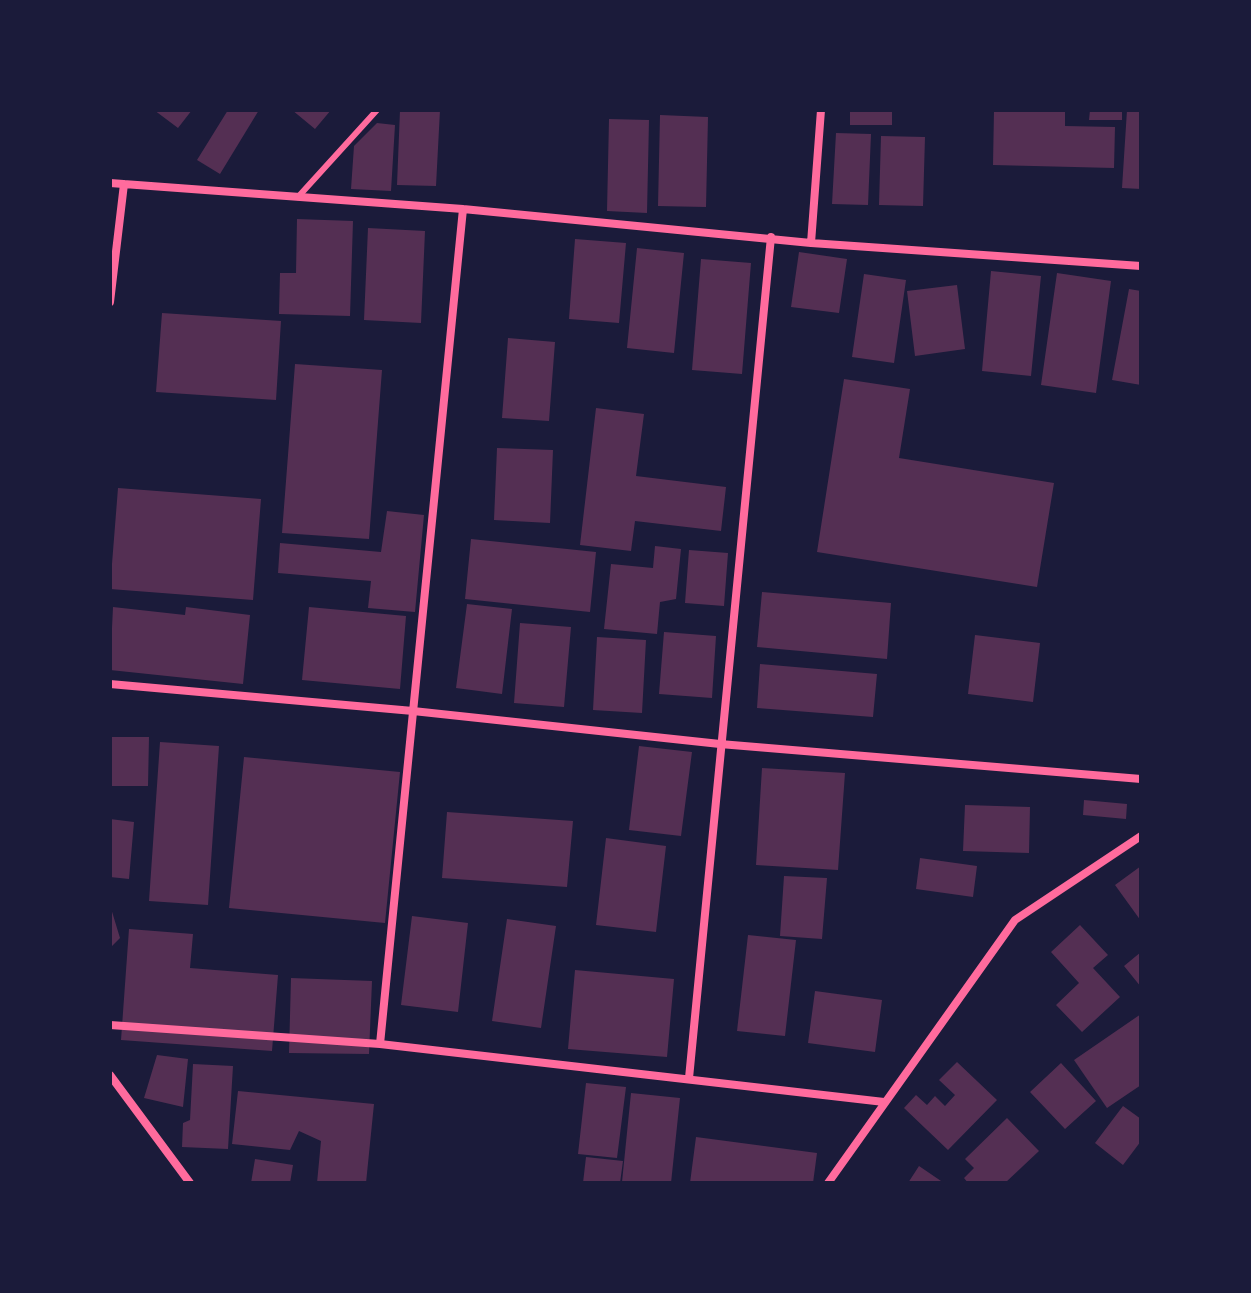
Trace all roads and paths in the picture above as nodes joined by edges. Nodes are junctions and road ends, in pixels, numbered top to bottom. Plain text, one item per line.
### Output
1 (377, 110) edge
2 (821, 110) edge
3 (110, 183) edge
4 (124, 184) junction
5 (298, 197) junction
6 (463, 209) junction
7 (771, 237) junction
8 (811, 243) junction
9 (1141, 266) edge
10 (110, 302) edge
11 (110, 684) edge
12 (413, 711) junction
13 (720, 744) junction
14 (1141, 779) edge
15 (1141, 836) edge
16 (110, 1025) edge
17 (380, 1044) junction
18 (110, 1075) edge
19 (689, 1078) junction
20 (884, 1102) junction
21 (190, 1183) edge
22 (828, 1183) edge

1 - 5 lane
2 - 8 street
3 - 4 street
4 - 5 street
4 - 10 street
5 - 6 street
6 - 7 street
6 - 12 street
7 - 8 street
7 - 13 street
8 - 9 street
11 - 12 street
12 - 13 street
12 - 17 street
13 - 14 street
13 - 19 street
15 - 20 street
16 - 17 street
17 - 19 street
18 - 21 street
19 - 20 street
20 - 22 street

